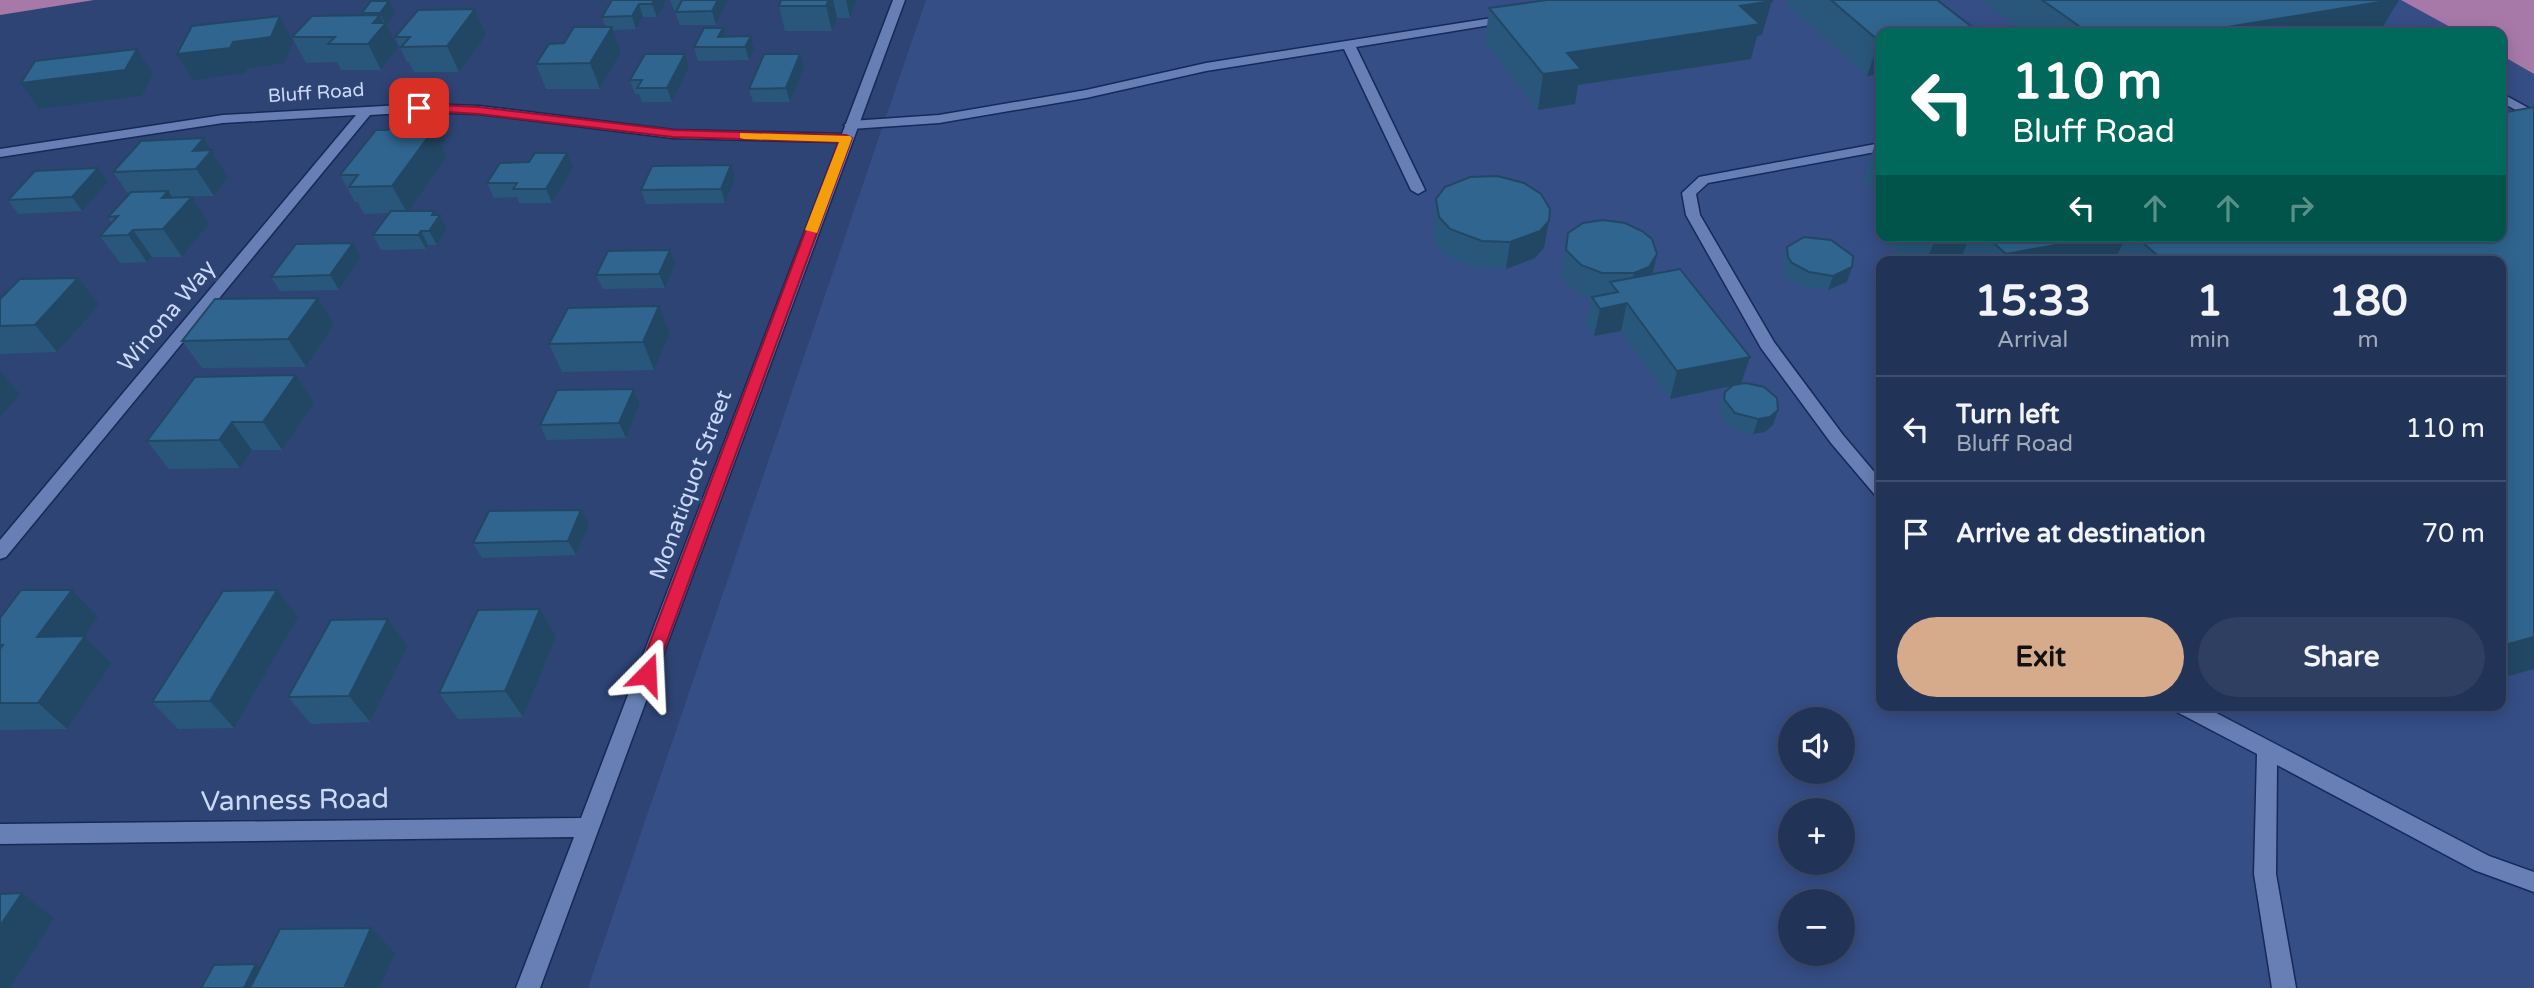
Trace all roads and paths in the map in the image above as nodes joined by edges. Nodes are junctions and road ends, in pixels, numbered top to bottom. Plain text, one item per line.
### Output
1 (899, 0) edge
2 (1929, 0) edge
3 (1519, 18) edge
4 (1965, 28) edge
5 (1348, 44) junction
6 (2506, 100) edge
7 (368, 109) junction
8 (2534, 116) edge
9 (849, 132) junction
10 (1876, 148) edge
11 (0, 153) edge
12 (1418, 190) dead end
13 (1876, 485) edge
14 (0, 552) edge
15 (2193, 711) edge
16 (2267, 751) junction
17 (590, 827) junction
18 (0, 834) edge
19 (2534, 882) edge
20 (528, 988) edge
21 (2284, 988) edge

1 - 9 street, Monatiquot Street
2 - 4 street
3 - 5 street, Bluff Road
5 - 9 street, Bluff Road
5 - 12 street
6 - 8 street
7 - 9 street, Bluff Road
7 - 11 street, Bluff Road
7 - 14 street, Winona Way
9 - 17 street, Monatiquot Street
10 - 13 street
15 - 16 street
16 - 19 street
16 - 21 street
17 - 18 street, Vanness Road
17 - 20 street, Monatiquot Street

